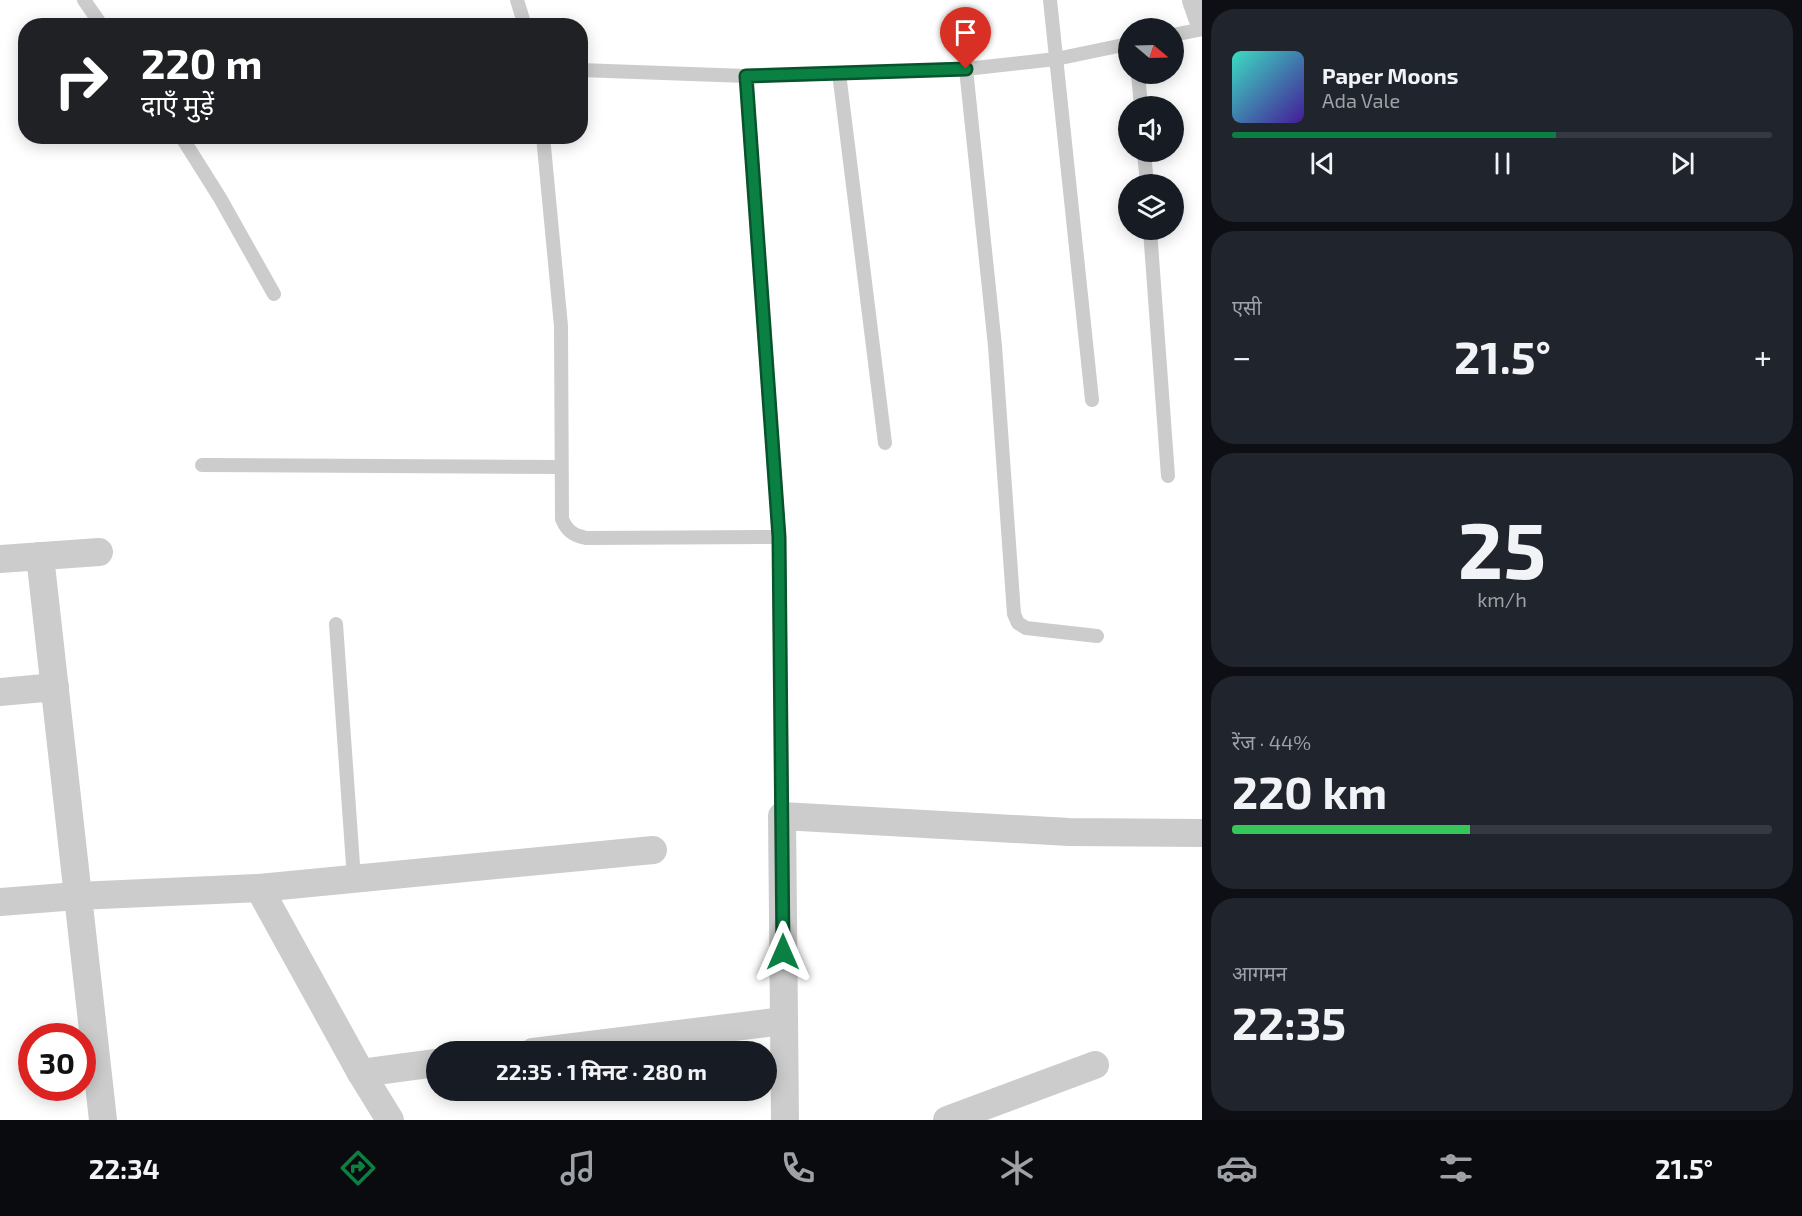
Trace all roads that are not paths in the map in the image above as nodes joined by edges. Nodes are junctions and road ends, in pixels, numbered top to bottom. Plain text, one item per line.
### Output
1 (84, 0) edge
2 (517, 0) edge
3 (1050, 0) edge
4 (1196, 0) edge
5 (1202, 17) edge
6 (96, 18) edge
7 (523, 18) edge
8 (1202, 29) edge
9 (1184, 33) edge
10 (1118, 46) edge
11 (1056, 59) junction
12 (966, 69) junction
13 (588, 70) edge
14 (839, 73) junction
15 (746, 76) junction
16 (186, 144) edge
17 (544, 144) edge
18 (1151, 240) edge
19 (274, 294) dead end
20 (1092, 400) dead end
21 (885, 443) dead end
22 (202, 465) dead end
23 (561, 467) junction
24 (1168, 476) dead end
25 (779, 537) junction
26 (99, 552) dead end
27 (40, 556) junction
28 (0, 559) edge
29 (336, 624) dead end
30 (1097, 636) dead end
31 (55, 687) junction
32 (0, 692) edge
33 (782, 816) junction
34 (1202, 833) edge
35 (652, 850) dead end
36 (354, 879) junction
37 (259, 888) junction
38 (78, 896) junction
39 (0, 902) edge
40 (783, 1021) junction
41 (621, 1041) edge
42 (426, 1064) edge
43 (1095, 1065) dead end
44 (361, 1072) junction
45 (103, 1120) edge
46 (390, 1120) edge
47 (785, 1120) edge
48 (947, 1120) edge

1 - 6 lane
2 - 7 lane
3 - 11 lane
4 - 5 street
8 - 9 lane
10 - 11 lane
11 - 12 lane
11 - 20 lane
12 - 14 lane
12 - 30 lane
13 - 15 lane
14 - 15 lane
14 - 21 lane
15 - 25 lane
16 - 19 lane
17 - 23 lane
18 - 24 lane
22 - 23 lane
23 - 25 lane
25 - 33 lane
26 - 27 street
27 - 28 street
27 - 31 street
29 - 36 lane
31 - 32 street
31 - 38 street
33 - 34 street
33 - 40 street
35 - 36 street
36 - 37 street
37 - 38 street
37 - 44 street
38 - 39 street
38 - 45 street
40 - 41 street
40 - 47 street
42 - 44 street
43 - 48 street
44 - 46 street

